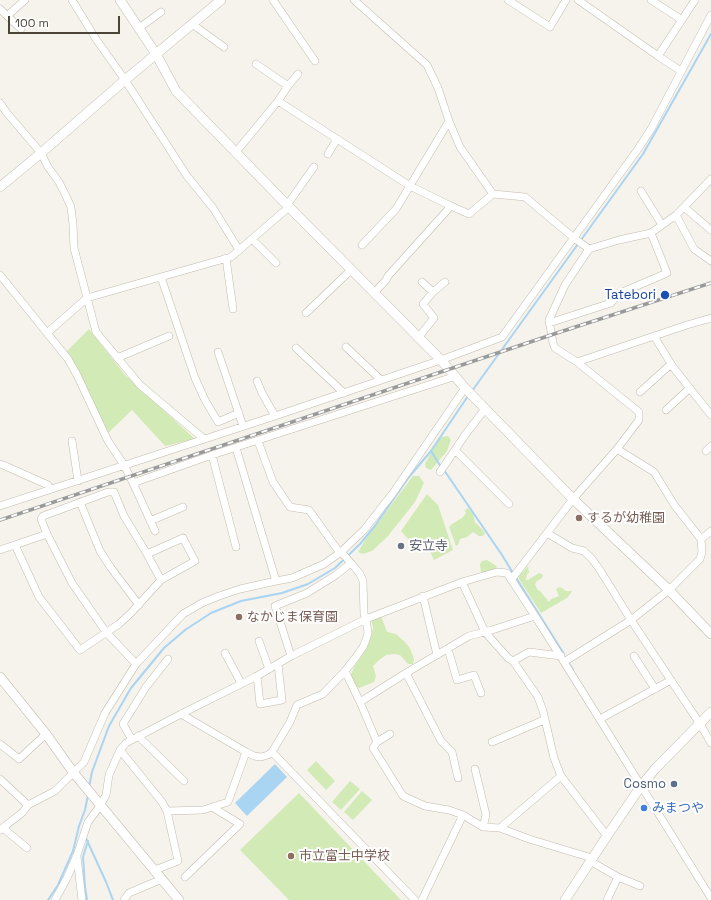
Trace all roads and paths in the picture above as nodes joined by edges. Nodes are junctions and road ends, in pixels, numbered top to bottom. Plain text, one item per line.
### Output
1 (25, 0) edge
2 (72, 0) edge
3 (120, 0) edge
4 (221, 0) edge
5 (273, 0) edge
6 (354, 0) edge
7 (508, 0) edge
8 (566, 0) edge
9 (578, 0) edge
10 (651, 0) edge
11 (695, 0) edge
12 (0, 9) edge
13 (161, 12) dead end
14 (711, 15) edge
15 (7, 16) junction
16 (682, 20) junction
17 (192, 24) junction
18 (138, 28) junction
19 (20, 29) dead end
20 (224, 47) dead end
21 (156, 54) junction
22 (658, 56) junction
23 (315, 61) dead end
24 (256, 64) dead end
25 (682, 71) junction
26 (298, 74) dead end
27 (125, 80) junction
28 (288, 86) junction
29 (278, 102) junction
30 (0, 103) edge
31 (449, 121) junction
32 (337, 139) junction
33 (236, 152) junction
34 (41, 153) junction
35 (328, 154) dead end
36 (314, 167) dead end
37 (711, 179) edge
38 (410, 186) junction
39 (0, 187) edge
40 (641, 191) dead end
41 (493, 194) junction
42 (288, 206) junction
43 (451, 206) junction
44 (684, 207) junction
45 (676, 215) junction
46 (662, 225) junction
47 (711, 230) edge
48 (651, 233) junction
49 (574, 238) junction
50 (252, 239) junction
51 (362, 245) dead end
52 (590, 249) junction
53 (239, 250) junction
54 (226, 258) junction
55 (711, 261) edge
56 (276, 263) dead end
57 (351, 270) junction
58 (0, 275) edge
59 (162, 277) junction
60 (422, 282) dead end
61 (445, 282) dead end
62 (433, 292) junction
63 (374, 293) junction
64 (87, 298) junction
65 (233, 308) dead end
66 (306, 313) dead end
67 (711, 319) edge
68 (549, 323) junction
69 (47, 333) junction
70 (169, 336) dead end
71 (654, 336) junction
72 (418, 338) junction
73 (346, 346) dead end
74 (296, 348) dead end
75 (218, 352) dead end
76 (117, 358) junction
77 (441, 360) junction
78 (577, 362) junction
79 (671, 364) junction
80 (456, 376) junction
81 (381, 380) junction
82 (257, 381) dead end
83 (465, 388) junction
84 (690, 388) junction
85 (640, 392) dead end
86 (344, 393) junction
87 (483, 407) junction
88 (666, 410) dead end
89 (239, 413) junction
90 (711, 415) edge
91 (275, 416) junction
92 (243, 426) junction
93 (204, 439) junction
94 (72, 440) dead end
95 (258, 441) junction
96 (236, 448) junction
97 (455, 450) junction
98 (617, 450) junction
99 (212, 456) junction
100 (0, 464) edge
101 (124, 465) junction
102 (440, 472) dead end
103 (78, 481) junction
104 (133, 483) junction
105 (50, 489) junction
106 (573, 499) junction
107 (80, 502) junction
108 (509, 504) dead end
109 (0, 506) edge
110 (183, 507) dead end
111 (150, 521) junction
112 (155, 531) dead end
113 (711, 531) edge
114 (547, 533) junction
115 (47, 534) junction
116 (701, 539) junction
117 (15, 545) junction
118 (236, 548) dead end
119 (0, 550) edge
120 (342, 552) junction
121 (147, 554) junction
122 (351, 563) junction
123 (161, 580) junction
124 (511, 580) junction
125 (276, 581) junction
126 (462, 582) junction
127 (669, 590) junction
128 (423, 596) junction
129 (139, 605) junction
130 (535, 616) junction
131 (366, 619) junction
132 (631, 620) junction
133 (106, 632) junction
134 (485, 632) junction
135 (711, 634) edge
136 (259, 641) dead end
137 (448, 649) junction
138 (225, 653) dead end
139 (437, 655) junction
140 (291, 656) junction
141 (634, 656) dead end
142 (168, 659) dead end
143 (562, 659) junction
144 (513, 661) junction
145 (136, 664) junction
146 (278, 664) junction
147 (269, 669) junction
148 (345, 671) junction
149 (406, 673) junction
150 (257, 676) junction
151 (0, 678) edge
152 (671, 680) junction
153 (241, 684) junction
154 (654, 689) junction
155 (481, 693) dead end
156 (360, 702) junction
157 (711, 712) edge
158 (180, 714) junction
159 (603, 718) junction
160 (544, 720) junction
161 (700, 724) junction
162 (46, 734) junction
163 (390, 734) dead end
164 (135, 738) junction
165 (378, 742) junction
166 (492, 742) dead end
167 (711, 743) edge
168 (0, 744) edge
169 (120, 750) junction
170 (246, 752) junction
171 (272, 752) junction
172 (475, 769) dead end
173 (73, 772) junction
174 (561, 776) junction
175 (458, 778) dead end
176 (0, 779) edge
177 (184, 781) dead end
178 (641, 786) junction
179 (28, 805) junction
180 (100, 806) junction
181 (212, 807) junction
182 (167, 811) junction
183 (463, 816) junction
184 (483, 827) junction
185 (500, 828) junction
186 (1, 829) edge
187 (607, 836) junction
188 (27, 848) dead end
189 (77, 855) junction
190 (591, 860) junction
191 (155, 870) junction
192 (185, 877) dead end
193 (618, 877) junction
194 (162, 879) junction
195 (640, 886) dead end
196 (711, 898) edge
197 (55, 900) edge
198 (82, 900) edge
199 (124, 900) edge
200 (179, 900) edge
201 (414, 900) edge
202 (422, 900) edge
203 (565, 900) edge
204 (607, 900) edge

1 - 15 street
2 - 27 street
3 - 18 street
4 - 17 street
5 - 23 street
6 - 31 street
7 - 8 street
9 - 22 street
10 - 16 street
11 - 16 street
12 - 15 street
13 - 18 street
14 - 25 street
15 - 19 street
16 - 22 street
17 - 20 street
17 - 21 street
18 - 21 street
21 - 27 street
21 - 33 street
22 - 25 street
24 - 28 street
25 - 49 street
26 - 28 street
27 - 34 street
27 - 53 street
28 - 29 street
29 - 32 street
29 - 33 street
30 - 34 street
31 - 38 street
31 - 41 street
32 - 35 street
32 - 38 street
33 - 42 street
34 - 39 street
34 - 64 street
36 - 42 street
37 - 44 street
38 - 43 street
38 - 51 street
40 - 46 street
41 - 43 street
41 - 49 street
42 - 50 street
42 - 57 street
43 - 63 street
44 - 45 street
44 - 47 street
45 - 46 street
45 - 55 street
46 - 48 street
48 - 52 street
48 - 68 street
49 - 52 street
49 - 77 street
50 - 53 street
50 - 56 street
52 - 68 street
53 - 54 street
54 - 59 street
54 - 65 street
57 - 63 street
57 - 66 street
58 - 69 street
59 - 64 street
59 - 89 street
60 - 62 street
61 - 62 street
62 - 72 street
63 - 72 street
64 - 69 street
64 - 76 street
67 - 71 street
68 - 78 street
69 - 101 street
70 - 76 street
71 - 78 street
71 - 79 street
72 - 77 street
73 - 81 street
74 - 86 street
75 - 89 street
76 - 93 street
77 - 80 street
77 - 81 street
78 - 98 street
79 - 84 street
79 - 85 street
80 - 83 street
80 - 95 street
81 - 86 street
82 - 91 street
83 - 87 street
83 - 120 street
84 - 88 street
84 - 90 street
86 - 91 street
87 - 97 street
87 - 106 street
89 - 92 street
91 - 92 street
92 - 93 street
93 - 101 street
94 - 103 street
95 - 96 street
95 - 120 street
96 - 99 street
96 - 125 street
97 - 102 street
97 - 108 street
98 - 106 street
98 - 116 street
99 - 104 street
99 - 118 street
100 - 105 street
101 - 103 street
101 - 104 street
103 - 105 street
104 - 111 street
105 - 109 street
106 - 114 street
106 - 127 street
107 - 115 street
107 - 121 street
107 - 129 street
110 - 111 street
111 - 112 street
113 - 116 street
114 - 124 street
114 - 132 street
115 - 117 street
115 - 133 street
116 - 127 street
117 - 119 street
117 - 133 street
120 - 122 street
120 - 125 street
121 - 123 street
121 - 123 street
122 - 131 street
122 - 140 street
123 - 129 street
124 - 126 street
124 - 130 street
125 - 145 street
126 - 128 street
126 - 134 street
127 - 132 street
127 - 135 street
128 - 131 street
128 - 139 street
129 - 133 street
130 - 134 street
130 - 143 street
131 - 140 street
131 - 148 street
132 - 143 street
132 - 152 street
133 - 145 street
134 - 137 street
134 - 144 street
136 - 147 street
137 - 139 street
137 - 155 street
138 - 153 street
139 - 149 street
140 - 146 street
141 - 154 street
142 - 164 street
143 - 144 street
143 - 159 street
144 - 160 street
145 - 173 street
146 - 147 street
146 - 150 street
147 - 150 street
148 - 156 street
148 - 171 street
149 - 156 street
149 - 175 street
150 - 153 street
151 - 162 street
152 - 154 street
152 - 161 street
153 - 158 street
154 - 159 street
156 - 165 street
157 - 161 street
158 - 164 street
158 - 170 street
159 - 178 street
160 - 166 street
160 - 174 street
161 - 167 street
161 - 178 street
162 - 168 street
162 - 173 street
163 - 165 street
164 - 169 street
164 - 177 street
165 - 183 street
169 - 180 street
169 - 182 street
170 - 171 street
170 - 181 street
171 - 201 street
172 - 184 street
173 - 179 street
173 - 180 street
174 - 185 street
174 - 187 street
176 - 179 street
178 - 187 street
178 - 196 street
179 - 186 street
180 - 189 street
180 - 191 street
181 - 182 street
181 - 192 street
182 - 191 street
183 - 184 street
183 - 202 street
184 - 185 street
185 - 190 street
186 - 188 street
187 - 190 street
189 - 197 street
189 - 198 street
190 - 193 street
190 - 203 street
191 - 194 street
193 - 195 street
193 - 204 street
194 - 199 street
194 - 200 street

